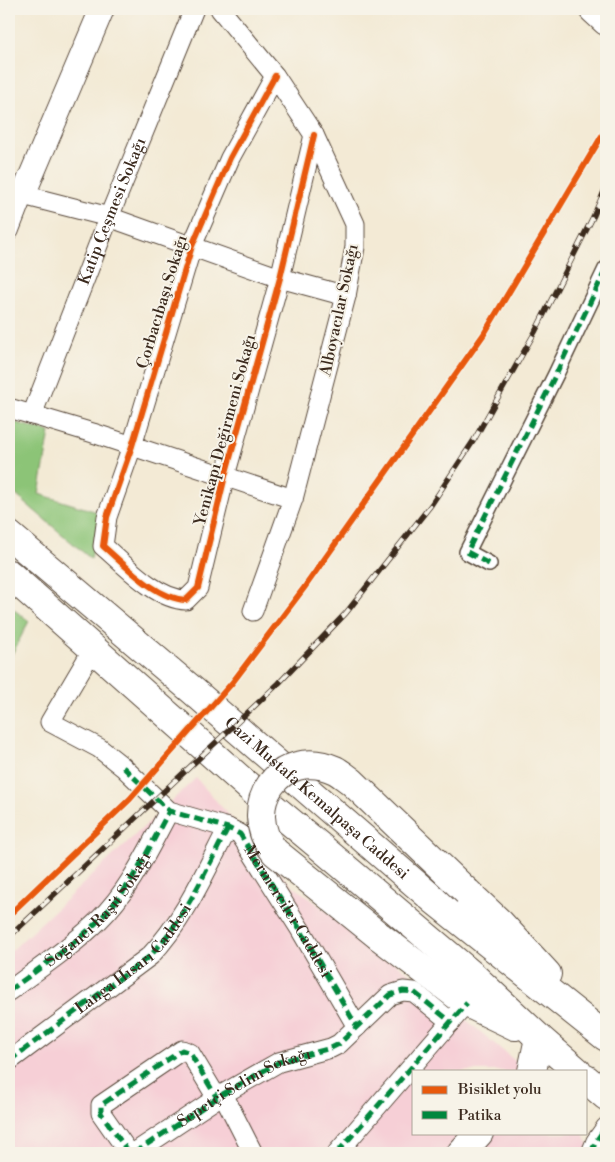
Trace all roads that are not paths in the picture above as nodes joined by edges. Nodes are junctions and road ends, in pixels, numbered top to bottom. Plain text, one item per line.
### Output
1 (102, 9) edge
2 (194, 9) edge
3 (220, 9) edge
4 (593, 9) edge
5 (606, 21) edge
6 (275, 76) junction
7 (314, 135) junction
8 (23, 195) junction
9 (109, 217) junction
10 (9, 231) edge
11 (192, 246) junction
12 (606, 269) edge
13 (280, 278) junction
14 (346, 296) junction
15 (9, 408) edge
16 (32, 415) junction
17 (132, 446) junction
18 (225, 476) junction
19 (293, 499) junction
20 (108, 517) joint
21 (9, 535) edge
22 (489, 564) dead end
23 (9, 574) edge
24 (253, 612) dead end
25 (93, 649) junction
26 (169, 810) junction
27 (228, 828) junction
28 (9, 991) edge
29 (459, 1012) junction
30 (577, 1012) junction
31 (357, 1028) junction
32 (606, 1036) edge
33 (539, 1038) junction
34 (9, 1061) edge
35 (532, 1070) edge
36 (576, 1070) edge
37 (588, 1081) edge
38 (220, 1096) junction
39 (606, 1096) edge
40 (606, 1128) edge
41 (478, 1134) edge
42 (129, 1153) edge
43 (134, 1153) edge
44 (253, 1153) edge
45 (337, 1153) edge
46 (461, 1153) edge
47 (591, 1153) edge

1 - 8 street
2 - 9 street, Katip Çeşmesi Sokağı
3 - 6 street, Alboyacılar Sokağı
4 - 5 main road
6 - 7 street, Alboyacılar Sokağı
6 - 11 street, Çorbacıbaşı Sokağı
7 - 13 street, Yenikapı Değirmeni Sokağı
7 - 14 street, Alboyacılar Sokağı
8 - 9 street
8 - 10 street
9 - 11 street
9 - 16 street, Katip Çeşmesi Sokağı
11 - 13 street
11 - 17 street, Çorbacıbaşı Sokağı
12 - 22 street
13 - 14 street
13 - 18 street, Yenikapı Değirmeni Sokağı
14 - 19 street, Alboyacılar Sokağı
15 - 16 street
16 - 17 street
17 - 18 street
17 - 20 street, Çorbacıbaşı Sokağı
18 - 19 street
18 - 20 street, Yenikapı Değirmeni Sokağı
19 - 24 street, Alboyacılar Sokağı
21 - 30 main road, Gazi Mustafa Kemalpaşa Caddesi
23 - 25 main road, Gazi Mustafa Kemalpaşa Caddesi
25 - 26 street
25 - 33 main road, Gazi Mustafa Kemalpaşa Caddesi
26 - 27 street, Mermerciler Caddesi
26 - 28 street, Soğancı Raşit Sokağı
27 - 31 street, Mermerciler Caddesi
27 - 34 street, Langa Hısarı Caddesi
29 - 30 main road, bridge
29 - 31 street, Sepetçi Selim Sokağı
29 - 33 main road
29 - 45 street
30 - 32 main road, Gazi Mustafa Kemalpaşa Caddesi
31 - 38 street, Sepetçi Selim Sokağı
33 - 35 main road
33 - 36 main road, Gazi Mustafa Kemalpaşa Caddesi
37 - 39 main road
38 - 42 street
38 - 43 street, Sepetçi Selim Sokağı
38 - 44 street
40 - 47 street
41 - 46 main road

